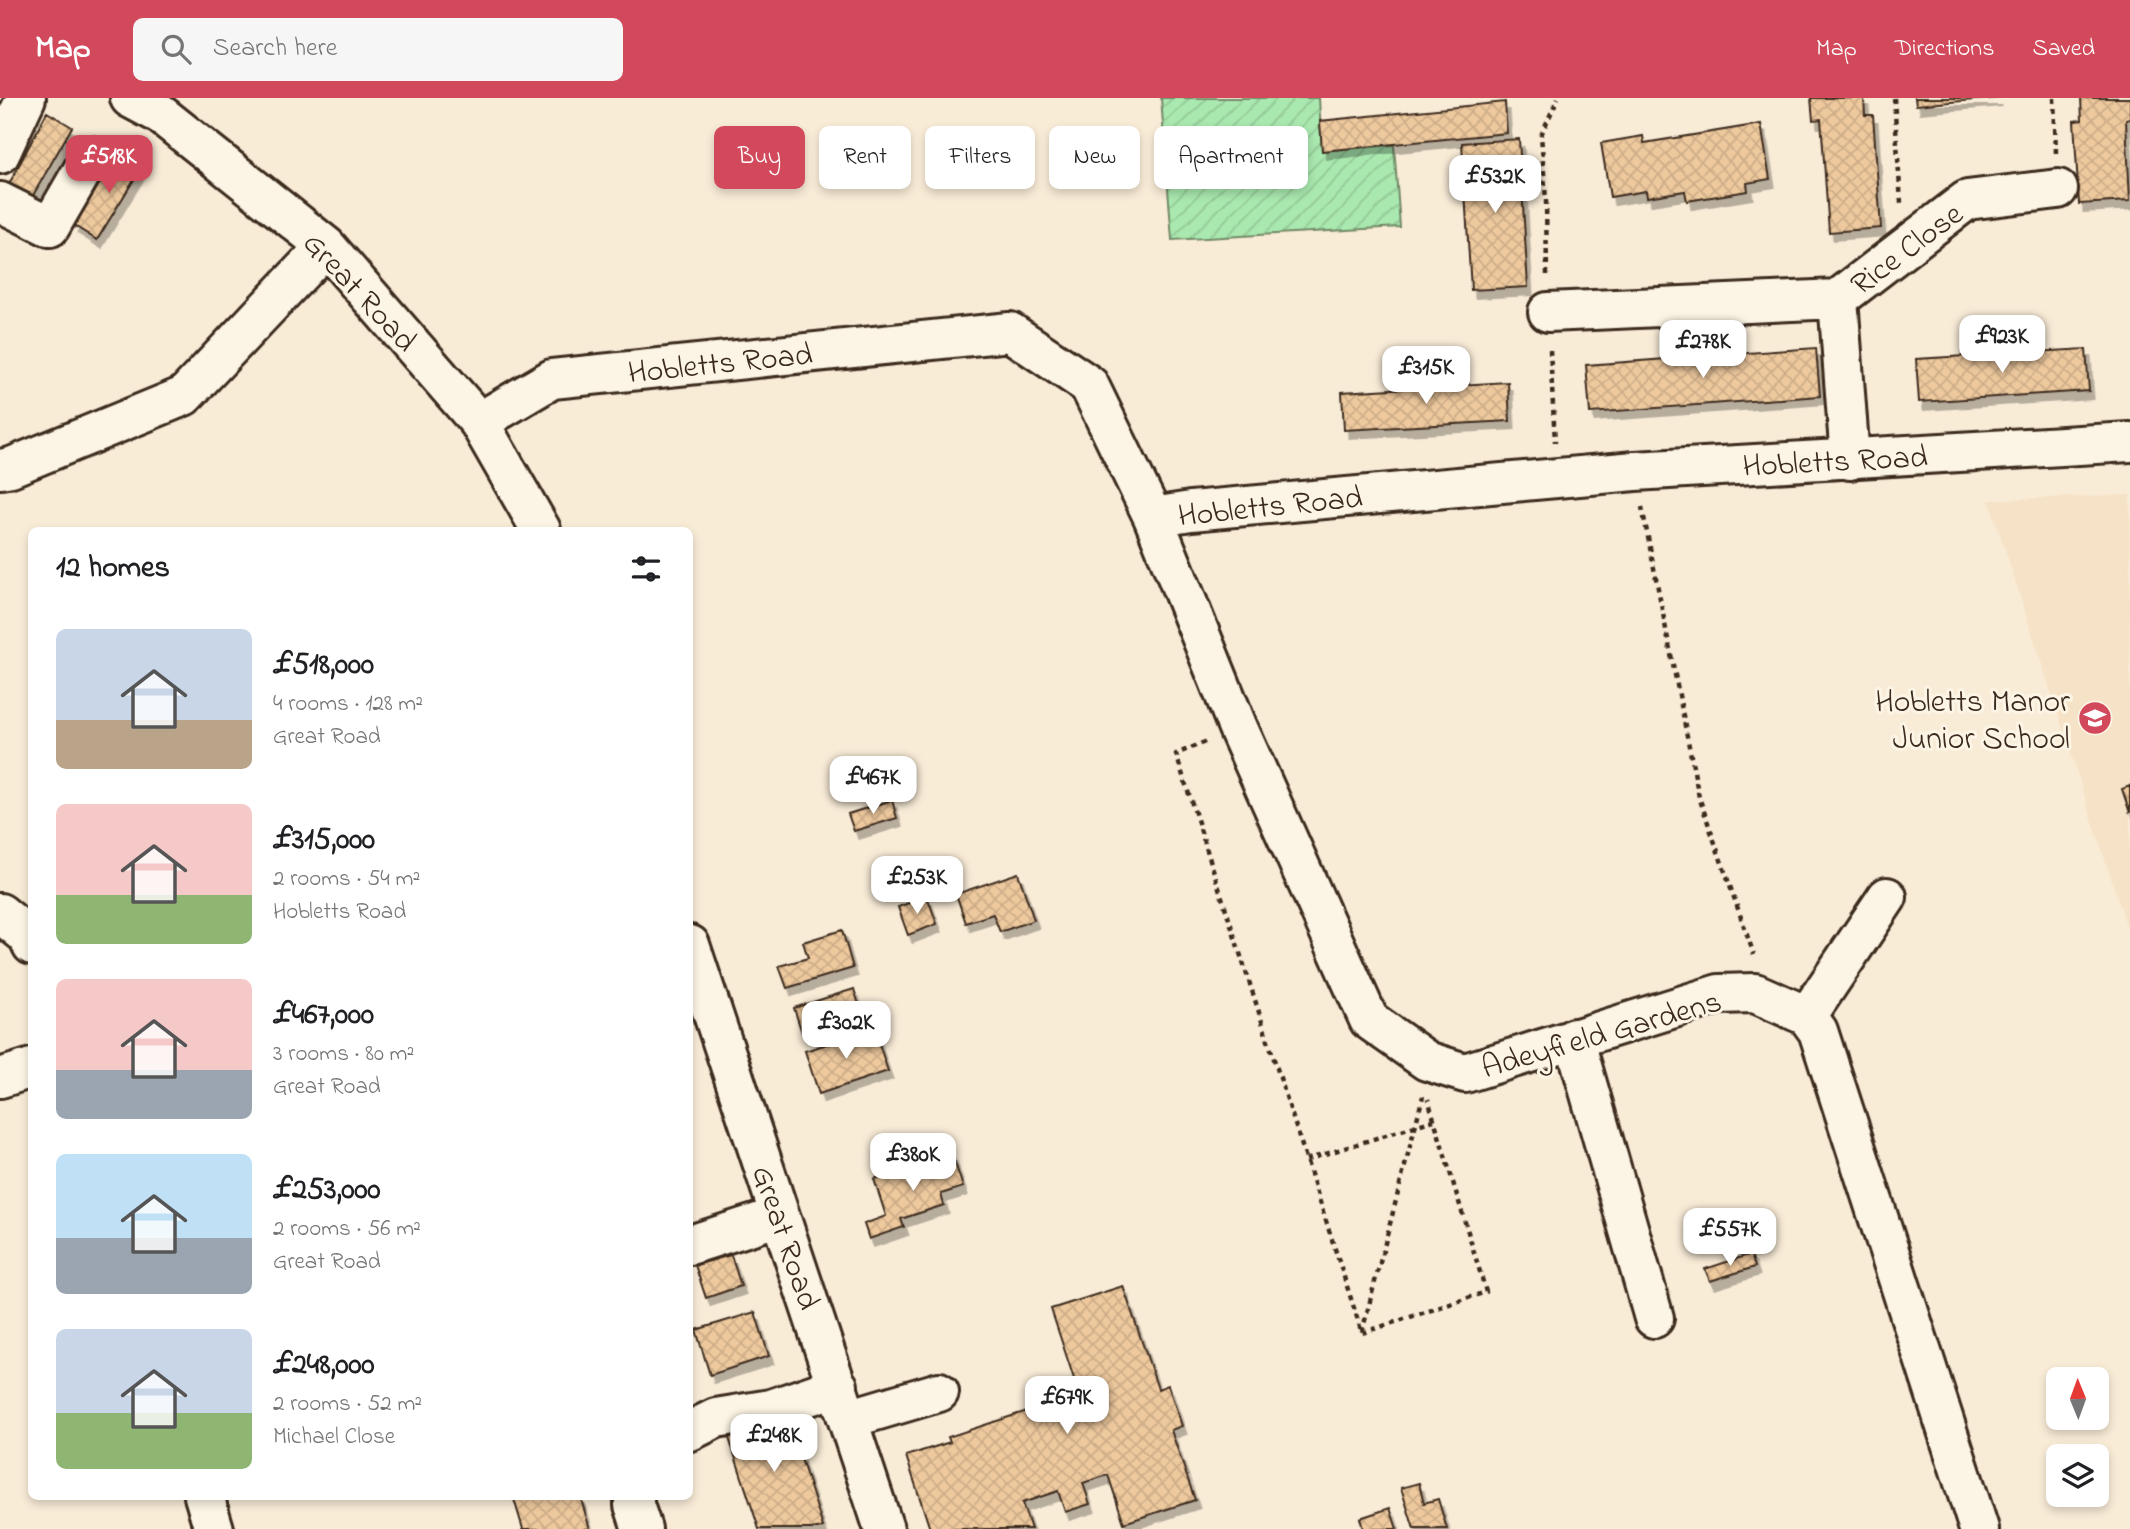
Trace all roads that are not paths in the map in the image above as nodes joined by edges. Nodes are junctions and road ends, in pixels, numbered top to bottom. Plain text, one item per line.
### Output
1 (26, 98) edge
2 (154, 103) edge
3 (0, 154) edge
4 (91, 156) dead end
5 (2058, 189) road end
6 (0, 202) edge
7 (326, 246) junction
8 (1838, 299) junction
9 (1548, 312) dead end
10 (479, 422) junction
11 (2130, 442) edge
12 (1850, 460) junction
13 (0, 469) edge
14 (1153, 517) junction
15 (539, 527) edge
16 (1887, 897) dead end
17 (0, 913) edge
18 (28, 936) edge
19 (693, 954) edge
20 (1807, 1016) junction
21 (1574, 1038) junction
22 (28, 1069) edge
23 (0, 1078) edge
24 (780, 1216) junction
25 (693, 1244) edge
26 (1654, 1318) dead end
27 (939, 1392) dead end
28 (843, 1402) junction
29 (693, 1430) edge
30 (205, 1500) edge
31 (634, 1500) edge
32 (214, 1529) edge
33 (642, 1529) edge
34 (884, 1529) edge
35 (1979, 1529) edge

1 - 3 street
2 - 7 street, Great Road
4 - 6 street
5 - 8 street, Rice Close
7 - 10 street, Great Road
7 - 13 street
8 - 9 street, Rice Close
8 - 12 street, Rice Close
10 - 14 street, Hobletts Road
10 - 15 street, Great Road
11 - 12 street, Hobletts Road
12 - 14 street, Hobletts Road
14 - 21 street, Adeyfield Gardens
16 - 20 street
17 - 18 street
19 - 24 street, Great Road
20 - 21 street, Adeyfield Gardens
20 - 35 street
21 - 26 street
22 - 23 street
24 - 25 street
24 - 28 street, Great Road
27 - 28 street
28 - 29 street
28 - 34 street, Great Road
30 - 32 street
31 - 33 street

